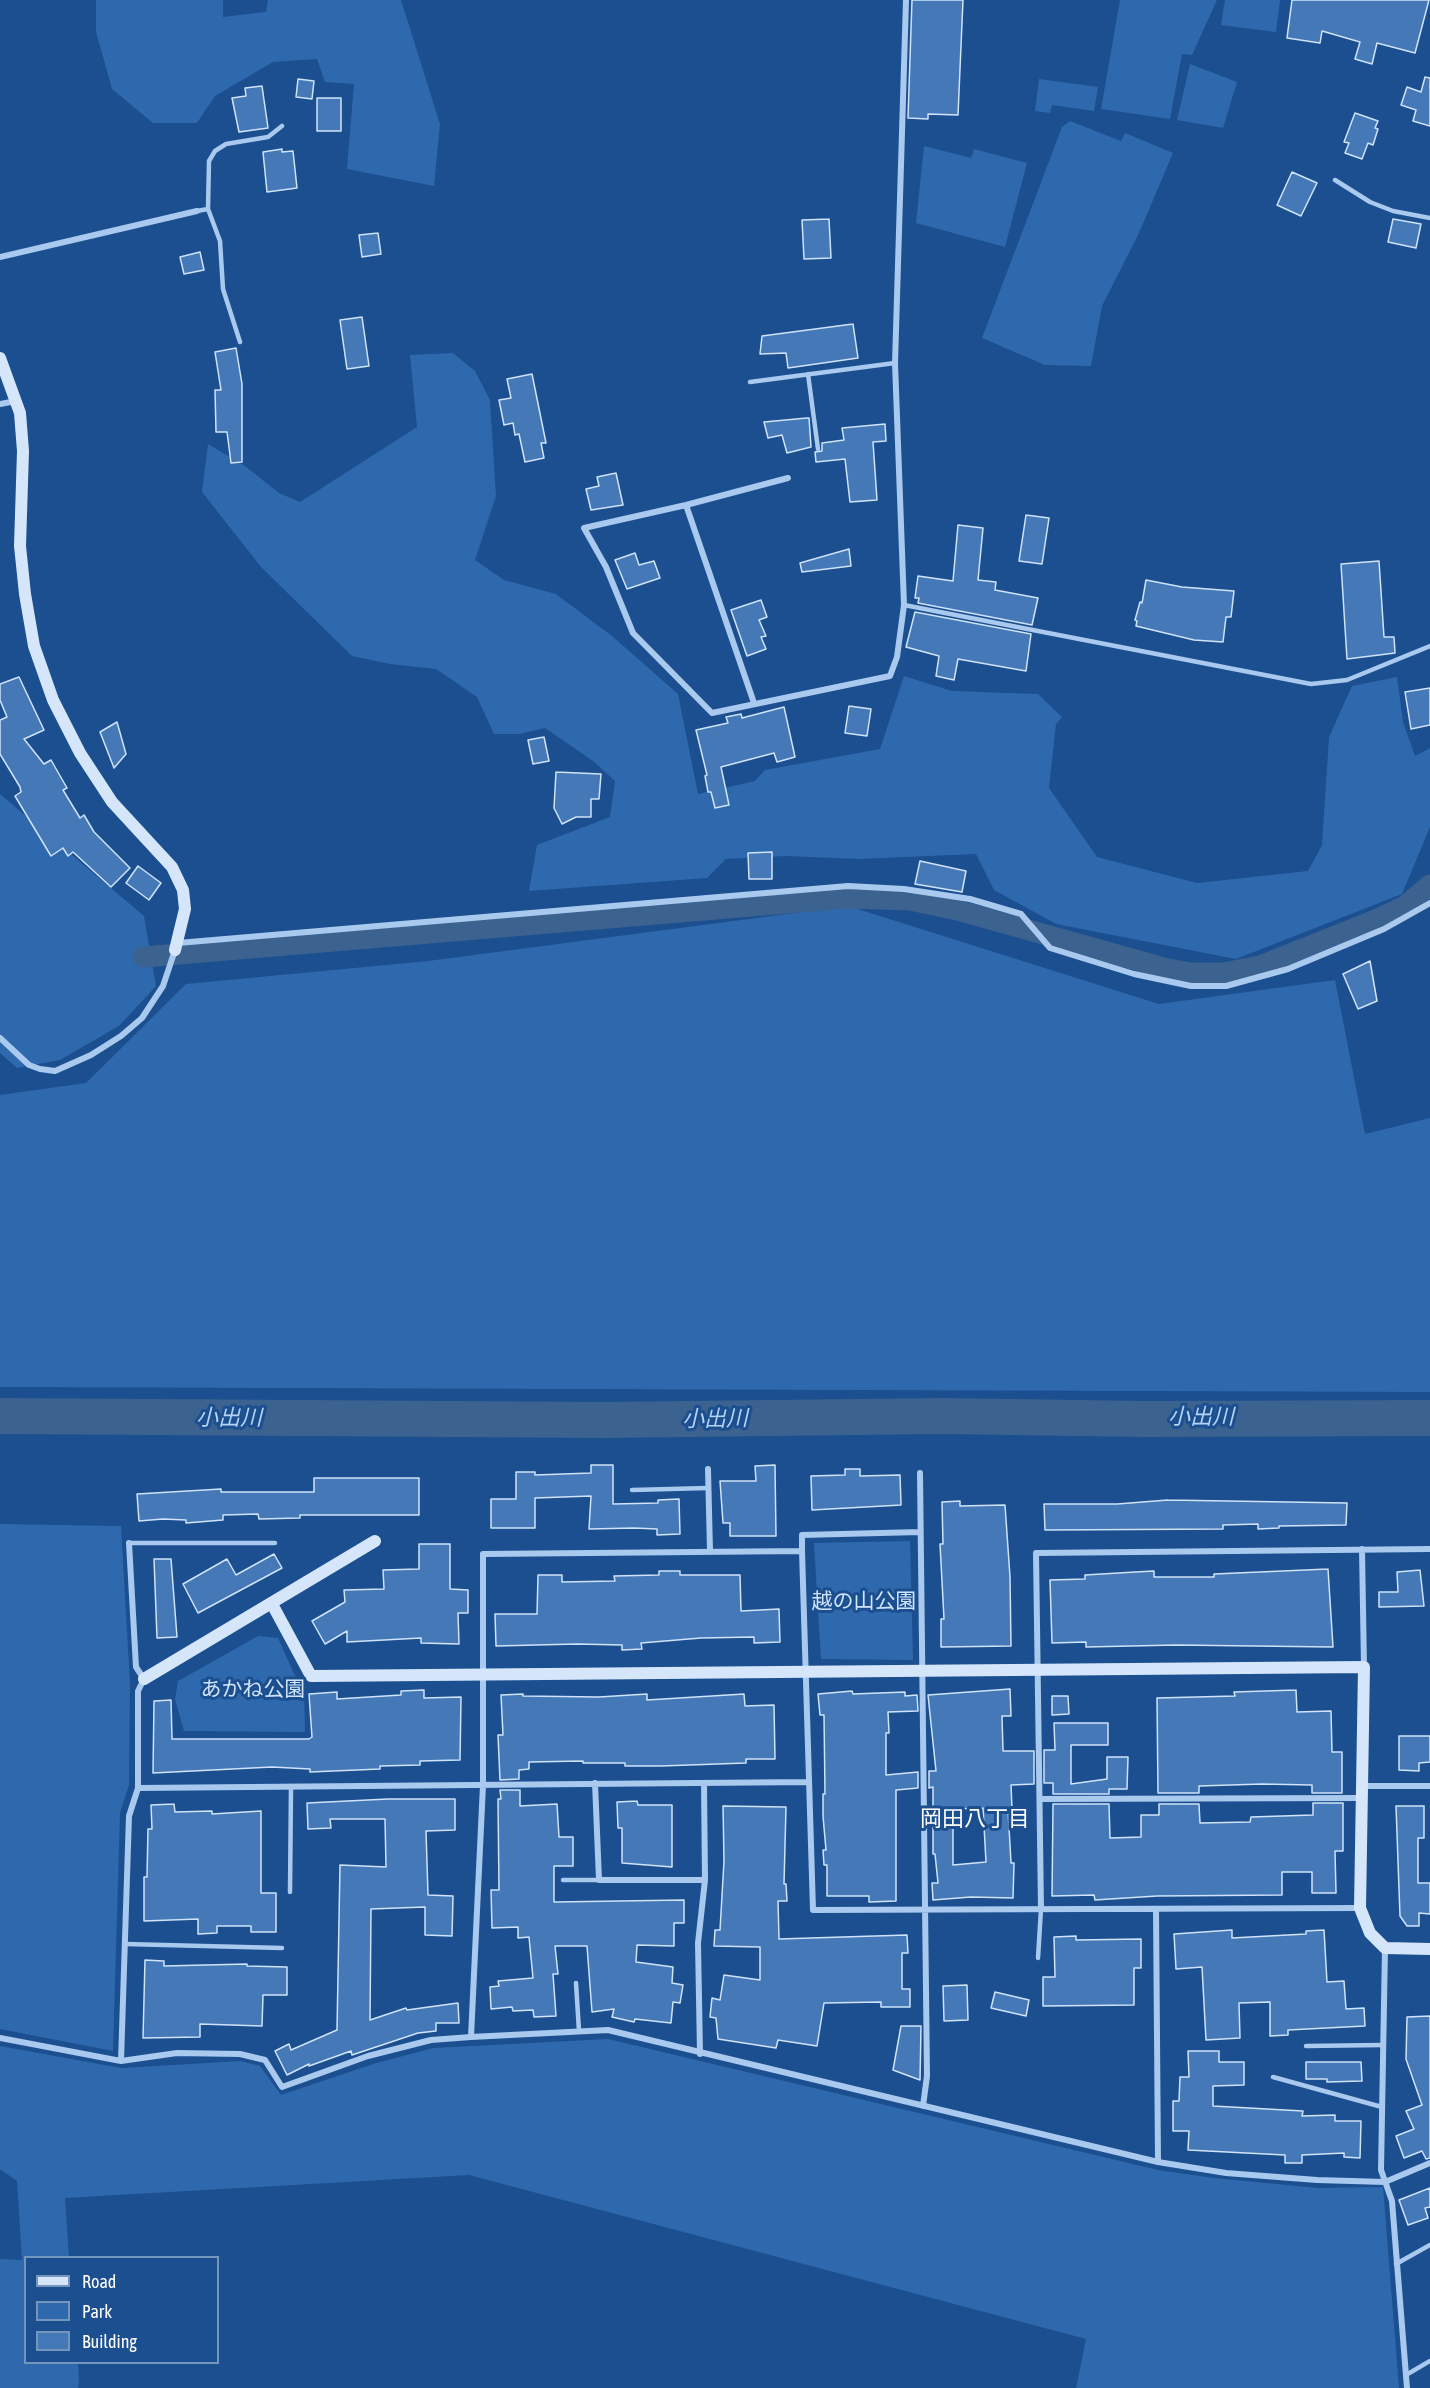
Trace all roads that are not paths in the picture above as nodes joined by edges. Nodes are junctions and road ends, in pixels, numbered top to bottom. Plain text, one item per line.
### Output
1 (906, 0) edge
2 (282, 126) dead end
3 (1335, 180) dead end
4 (208, 209) junction
5 (197, 211) joint
6 (1430, 218) edge
7 (0, 257) edge
8 (240, 342) dead end
9 (0, 358) edge
10 (895, 363) junction
11 (808, 374) junction
12 (750, 382) dead end
13 (15, 401) junction
14 (0, 404) edge
15 (818, 449) dead end
16 (788, 478) dead end
17 (686, 505) junction
18 (904, 605) junction
19 (1430, 646) edge
20 (754, 703) junction
21 (1430, 903) edge
22 (175, 951) junction
23 (0, 1038) edge
24 (708, 1469) dead end
25 (920, 1473) dead end
26 (708, 1488) junction
27 (632, 1490) dead end
28 (921, 1532) junction
29 (375, 1541) dead end
30 (129, 1543) joint
31 (275, 1543) dead end
32 (1362, 1549) junction
33 (1430, 1549) edge
34 (710, 1551) junction
35 (802, 1551) junction
36 (272, 1604) junction
37 (1364, 1666) junction
38 (1039, 1670) junction
39 (806, 1671) junction
40 (921, 1671) junction
41 (482, 1674) junction
42 (144, 1680) junction
43 (809, 1782) junction
44 (704, 1783) junction
45 (595, 1784) junction
46 (483, 1785) junction
47 (291, 1786) junction
48 (1430, 1786) edge
49 (138, 1788) junction
50 (1361, 1792) junction
51 (1040, 1799) junction
52 (563, 1880) dead end
53 (599, 1880) junction
54 (705, 1880) junction
55 (290, 1892) dead end
56 (1360, 1908) junction
57 (1041, 1909) junction
58 (1156, 1909) junction
59 (924, 1910) junction
60 (125, 1944) junction
61 (282, 1948) dead end
62 (1386, 1948) junction
63 (1430, 1949) edge
64 (1038, 1959) dead end
65 (576, 1983) dead end
66 (579, 2031) junction
67 (471, 2037) junction
68 (0, 2038) edge
69 (1383, 2045) junction
70 (1306, 2046) dead end
71 (700, 2054) junction
72 (121, 2061) junction
73 (1272, 2078) dead end
74 (923, 2106) junction
75 (1382, 2107) junction
76 (1158, 2162) junction
77 (1430, 2163) edge
78 (1385, 2182) junction
79 (1430, 2245) edge
80 (1396, 2264) junction
81 (1430, 2361) edge
82 (1406, 2375) junction
83 (1407, 2388) edge

1 - 10 street
2 - 4 lane
3 - 6 lane
4 - 5 lane
4 - 8 lane
5 - 7 street
9 - 13 street
10 - 11 lane
10 - 18 street
11 - 12 lane
11 - 15 lane
13 - 14 street
13 - 22 street
16 - 17 street
17 - 20 street
17 - 20 street
18 - 19 lane
18 - 20 street
21 - 22 street
22 - 23 street
24 - 26 street
25 - 28 street
26 - 27 lane
26 - 34 street
28 - 35 street
28 - 40 street
29 - 36 street
30 - 31 lane
30 - 42 street
32 - 33 street
32 - 37 street
32 - 38 street
34 - 35 street
34 - 41 street
35 - 39 street
36 - 41 street
36 - 42 street
37 - 38 street
37 - 50 street
38 - 40 street
38 - 51 street
39 - 40 street
39 - 41 street
39 - 43 street
40 - 59 street
41 - 46 street
42 - 49 street
43 - 44 street
43 - 59 street
44 - 45 street
44 - 54 street
45 - 46 street
45 - 53 street
46 - 47 street
46 - 67 street
47 - 49 street
47 - 55 lane
48 - 50 street
49 - 60 street
50 - 51 street
50 - 56 street
51 - 57 street
52 - 53 lane
53 - 54 street
54 - 71 street
56 - 58 street
56 - 62 street
57 - 58 street
57 - 59 street
57 - 64 lane
58 - 76 street
59 - 74 street
60 - 61 lane
60 - 72 street
62 - 63 street
62 - 69 street
65 - 66 lane
66 - 67 street
66 - 71 street
67 - 72 street
68 - 72 street
69 - 70 lane
69 - 75 street
71 - 74 street
73 - 75 lane
74 - 76 street
75 - 78 street
76 - 78 street
77 - 78 street
78 - 80 street
79 - 80 lane
80 - 82 street
81 - 82 lane
82 - 83 street

